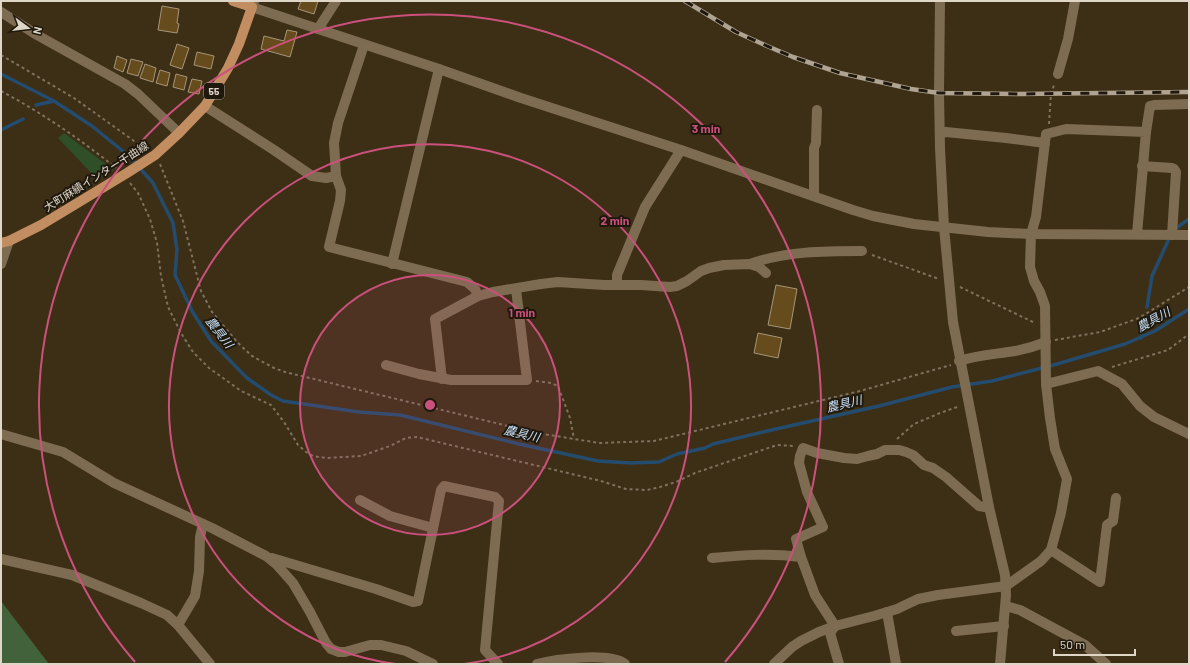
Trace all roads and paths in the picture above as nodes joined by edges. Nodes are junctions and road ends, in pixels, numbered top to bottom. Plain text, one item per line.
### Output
1 (233, 1) edge
2 (336, 1) edge
3 (940, 1) edge
4 (1075, 1) edge
5 (253, 4) edge
6 (1, 12) edge
7 (318, 29) junction
8 (364, 45) junction
9 (1, 55) edge
10 (439, 69) junction
11 (1058, 74) joint
12 (1, 91) edge
13 (1189, 104) edge
14 (205, 106) junction
15 (817, 110) dead end
16 (1146, 132) junction
17 (180, 133) junction
18 (940, 133) junction
19 (1046, 139) junction
20 (681, 150) junction
21 (149, 154) junction
22 (1142, 166) junction
23 (161, 167) dead end
24 (125, 174) junction
25 (336, 176) junction
26 (814, 196) junction
27 (944, 227) junction
28 (1031, 234) junction
29 (1137, 234) junction
30 (1172, 235) junction
31 (1189, 235) edge
32 (5, 242) edge
33 (862, 251) joint
34 (1, 264) edge
35 (392, 264) junction
36 (750, 264) junction
37 (766, 274) dead end
38 (949, 282) junction
39 (618, 285) junction
40 (1189, 287) edge
41 (516, 289) junction
42 (478, 296) junction
43 (1045, 330) junction
44 (1189, 334) edge
45 (1059, 340) junction
46 (1046, 345) junction
47 (960, 364) junction
48 (386, 365) dead end
49 (1098, 371) junction
50 (442, 378) junction
51 (527, 380) junction
52 (1046, 382) junction
53 (968, 401) junction
54 (1, 434) edge
55 (1189, 434) edge
56 (574, 439) junction
57 (803, 448) junction
58 (885, 450) junction
59 (1116, 498) dead end
60 (360, 500) dead end
61 (989, 507) junction
62 (203, 524) junction
63 (433, 528) junction
64 (1052, 550) junction
65 (266, 556) junction
66 (712, 558) dead end
67 (801, 558) junction
68 (1, 559) edge
69 (1006, 586) junction
70 (1006, 606) junction
71 (887, 612) junction
72 (178, 625) junction
73 (835, 626) junction
74 (1004, 626) junction
75 (956, 631) dead end
76 (210, 664) edge
77 (433, 664) edge
78 (498, 664) edge
79 (537, 664) edge
80 (625, 664) edge
81 (774, 664) edge
82 (839, 664) edge
83 (896, 664) edge
84 (1000, 664) edge
85 (1106, 664) edge

1 - 5 main road
2 - 7 street
3 - 18 street
4 - 11 street
5 - 7 street
5 - 14 main road, 大町麻績インター千曲線 / 55
6 - 17 street
7 - 8 street
8 - 10 street
8 - 25 street
9 - 21 path
10 - 20 street
10 - 35 street
11 - 19 path
12 - 24 path
13 - 16 street
14 - 17 main road, 大町麻績インター千曲線 / 55
14 - 25 street
15 - 26 street
16 - 19 street
16 - 22 street
17 - 21 main road, 大町麻績インター千曲線 / 55
18 - 19 street
18 - 27 street
19 - 28 street
20 - 26 street
20 - 39 street
21 - 24 main road, 大町麻績インター千曲線 / 55
22 - 29 street
22 - 30 street
23 - 56 path
24 - 32 main road, 大町麻績インター千曲線 / 55
24 - 57 path
25 - 35 street
26 - 27 street
27 - 28 street
27 - 38 street
28 - 29 street
28 - 43 street
29 - 30 street
30 - 31 street
32 - 34 street
33 - 36 street
33 - 38 path
35 - 42 street
36 - 37 street
36 - 39 street
38 - 43 path
38 - 47 street
39 - 41 street
40 - 45 path
41 - 42 street
41 - 51 street
42 - 50 street
43 - 45 path
43 - 46 street
44 - 49 path
45 - 46 path
46 - 47 street
46 - 52 street
47 - 53 street
47 - 56 path
48 - 50 street
49 - 52 street
49 - 55 street
50 - 51 street
51 - 56 path
52 - 64 street
53 - 58 path
53 - 61 street
54 - 62 street
57 - 58 street
57 - 67 street
58 - 61 street
59 - 64 street
60 - 63 street
61 - 69 street
62 - 65 street
62 - 72 street
63 - 65 street
63 - 78 street
64 - 69 street
65 - 77 street
66 - 67 street
67 - 73 street
68 - 72 street
69 - 70 street
69 - 71 street
70 - 74 street
70 - 85 street
71 - 73 street
71 - 83 street
72 - 76 street
73 - 81 street
73 - 82 street
74 - 75 street
74 - 84 street
79 - 80 street

